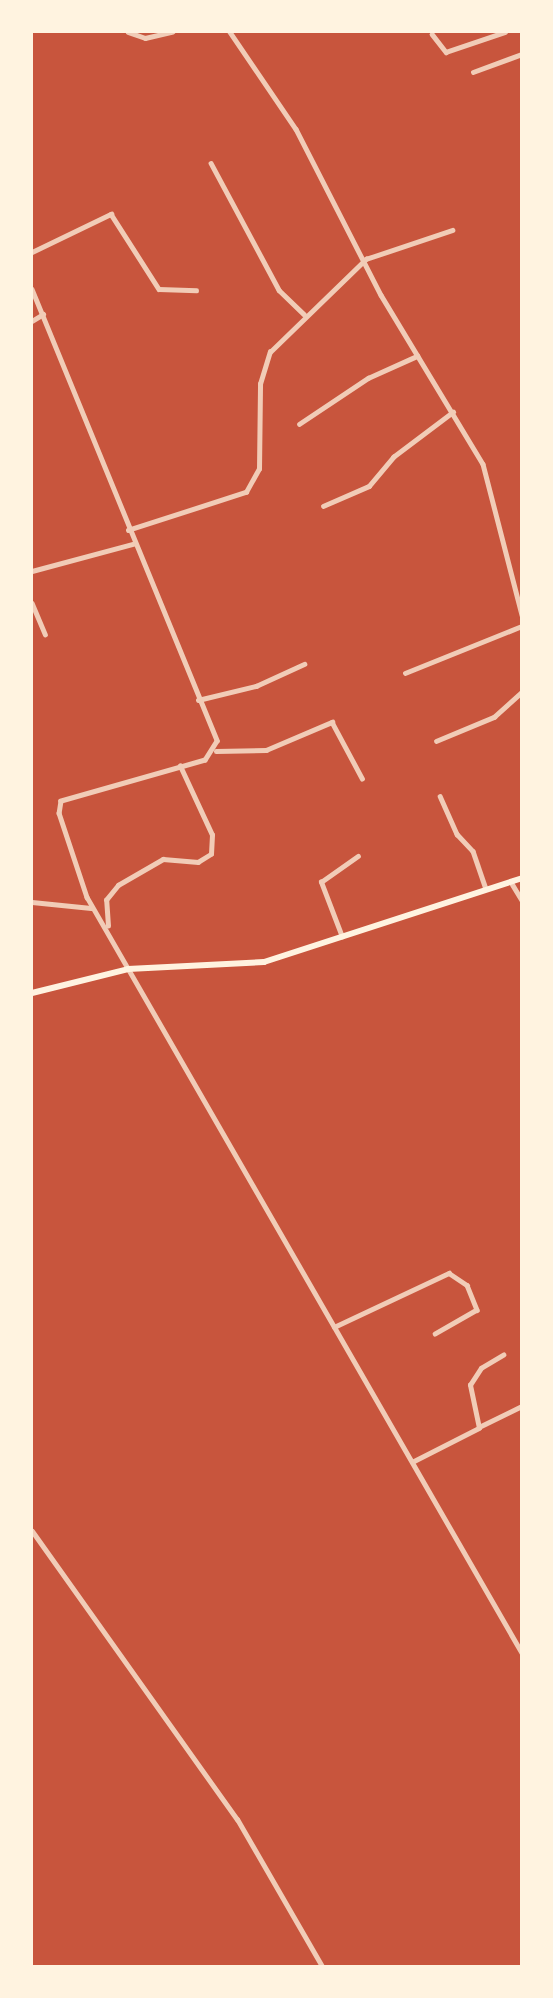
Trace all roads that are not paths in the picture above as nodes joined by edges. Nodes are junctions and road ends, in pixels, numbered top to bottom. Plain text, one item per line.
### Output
1 (128, 32) edge
2 (172, 32) edge
3 (230, 32) edge
4 (505, 32) edge
5 (432, 34) dead end
6 (522, 54) edge
7 (473, 72) dead end
8 (211, 163) dead end
9 (452, 230) dead end
10 (32, 252) edge
11 (366, 259) junction
12 (32, 289) edge
13 (197, 290) dead end
14 (43, 314) junction
15 (304, 314) junction
16 (32, 321) edge
17 (417, 356) junction
18 (453, 412) junction
19 (299, 424) dead end
20 (323, 506) dead end
21 (128, 530) junction
22 (133, 544) junction
23 (32, 571) edge
24 (32, 603) edge
25 (522, 615) edge
26 (522, 626) edge
27 (45, 634) dead end
28 (304, 664) dead end
29 (405, 673) dead end
30 (522, 692) edge
31 (198, 700) junction
32 (436, 741) dead end
33 (216, 751) junction
34 (180, 766) junction
35 (362, 778) dead end
36 (440, 796) dead end
37 (358, 856) dead end
38 (522, 878) edge
39 (510, 881) junction
40 (486, 890) junction
41 (522, 900) edge
42 (32, 902) edge
43 (92, 908) junction
44 (109, 930) junction
45 (342, 938) junction
46 (128, 969) junction
47 (32, 993) edge
48 (334, 1327) junction
49 (435, 1334) dead end
50 (503, 1355) dead end
51 (522, 1406) edge
52 (480, 1426) junction
53 (412, 1462) junction
54 (32, 1531) edge
55 (522, 1653) edge
56 (323, 1966) edge

1 - 2 street
3 - 11 street
4 - 5 street
6 - 7 street
8 - 15 street
9 - 11 street
10 - 13 street
11 - 15 street
11 - 17 street
12 - 14 street
14 - 16 street
14 - 21 street
15 - 21 street
17 - 18 street
17 - 19 street
18 - 20 street
18 - 25 street
21 - 22 street
22 - 23 street
22 - 31 street
24 - 27 street
26 - 29 street
28 - 31 street
30 - 32 street
31 - 33 street
33 - 34 street
33 - 35 street
34 - 43 street
34 - 44 street
36 - 40 street
37 - 45 street
38 - 39 main road
39 - 40 main road
39 - 41 street
40 - 45 main road
42 - 43 street
43 - 44 street
44 - 46 street
45 - 46 main road
46 - 47 main road
46 - 48 street
48 - 49 street
48 - 53 street
50 - 52 street
51 - 52 street
52 - 53 street
53 - 55 street
54 - 56 street

